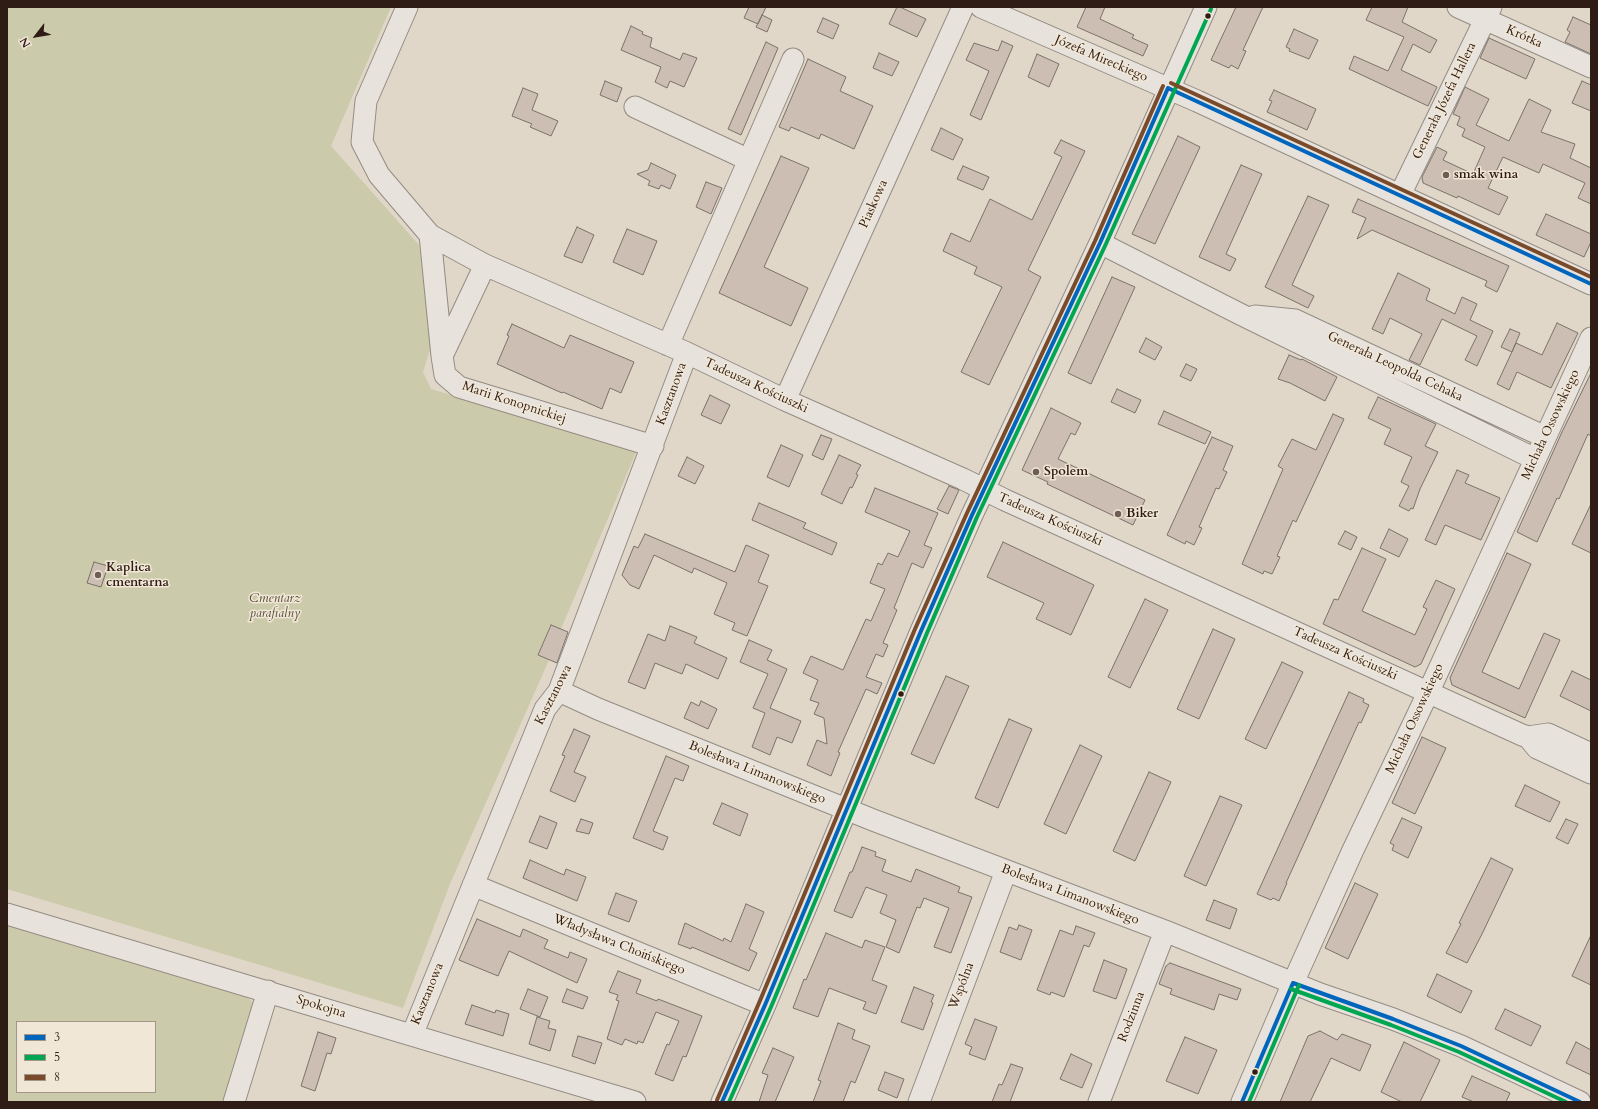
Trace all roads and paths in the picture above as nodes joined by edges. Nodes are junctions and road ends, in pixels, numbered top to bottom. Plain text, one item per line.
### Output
1 (407, 7) edge
2 (963, 7) edge
3 (981, 7) edge
4 (1206, 7) edge
5 (1458, 7) edge
6 (1488, 13) edge
7 (793, 59) dead end
8 (1591, 67) edge
9 (1168, 88) junction
10 (635, 107) dead end
11 (749, 160) junction
12 (1400, 196) junction
13 (430, 234) junction
14 (1100, 242) junction
15 (485, 265) junction
16 (1591, 284) edge
17 (1240, 314) junction
18 (1591, 338) edge
19 (678, 349) junction
20 (442, 356) junction
21 (785, 400) junction
22 (1545, 437) junction
23 (653, 446) junction
24 (1535, 459) junction
25 (984, 490) junction
26 (559, 691) junction
27 (1428, 693) junction
28 (1528, 737) junction
29 (1591, 754) edge
30 (1591, 773) edge
31 (847, 810) junction
32 (1006, 871) junction
33 (473, 886) junction
34 (7, 914) edge
35 (1165, 931) junction
36 (1293, 983) junction
37 (268, 991) junction
38 (765, 1005) junction
39 (412, 1034) junction
40 (234, 1102) edge
41 (635, 1102) edge
42 (722, 1102) edge
43 (919, 1102) edge
44 (1099, 1102) edge
45 (1242, 1102) edge
46 (1580, 1102) edge

1 - 13 street
2 - 21 street, Piaskowa
3 - 9 street, Józefa Mireckiego
4 - 9 street
5 - 6 street, Krótka
6 - 8 street, Krótka
6 - 12 street, Generała Józefa Hallera
7 - 11 street, Kasztanowa
9 - 12 street, Józefa Mireckiego
9 - 14 street
10 - 11 street
11 - 19 street, Kasztanowa
12 - 16 street, Józefa Mireckiego
13 - 15 street
13 - 20 street, Marii Konopnickiej
14 - 17 street, Generała Leopolda Cehaka
14 - 25 street
15 - 19 street, Tadeusza Kościuszki
15 - 20 street
17 - 22 street, Generała Leopolda Cehaka
17 - 24 street, Generała Leopolda Cehaka
18 - 22 street, Michała Ossowskiego
19 - 21 street, Tadeusza Kościuszki
19 - 23 street, Kasztanowa
20 - 23 street, Marii Konopnickiej
21 - 25 street, Tadeusza Kościuszki
22 - 24 street, Michała Ossowskiego
23 - 26 street, Kasztanowa
24 - 27 street, Michała Ossowskiego
25 - 27 street, Tadeusza Kościuszki
25 - 31 street
26 - 31 street, Bolesława Limanowskiego
26 - 33 street, Kasztanowa
27 - 28 street, Tadeusza Kościuszki
27 - 36 street, Michała Ossowskiego
28 - 29 street
28 - 30 street, Tadeusza Kościuszki
31 - 32 street, Bolesława Limanowskiego
31 - 38 street
32 - 35 street, Bolesława Limanowskiego
32 - 43 street, Wspólna
33 - 38 street, Władysława Choińskiego
33 - 39 street, Kasztanowa
34 - 37 street, Spokojna
35 - 36 street, Bolesława Limanowskiego
35 - 44 street, Rodzinna
36 - 45 street, Michała Ossowskiego
36 - 46 street, Bolesława Limanowskiego
37 - 39 street, Spokojna
37 - 40 street
38 - 42 street
39 - 41 street, Spokojna

